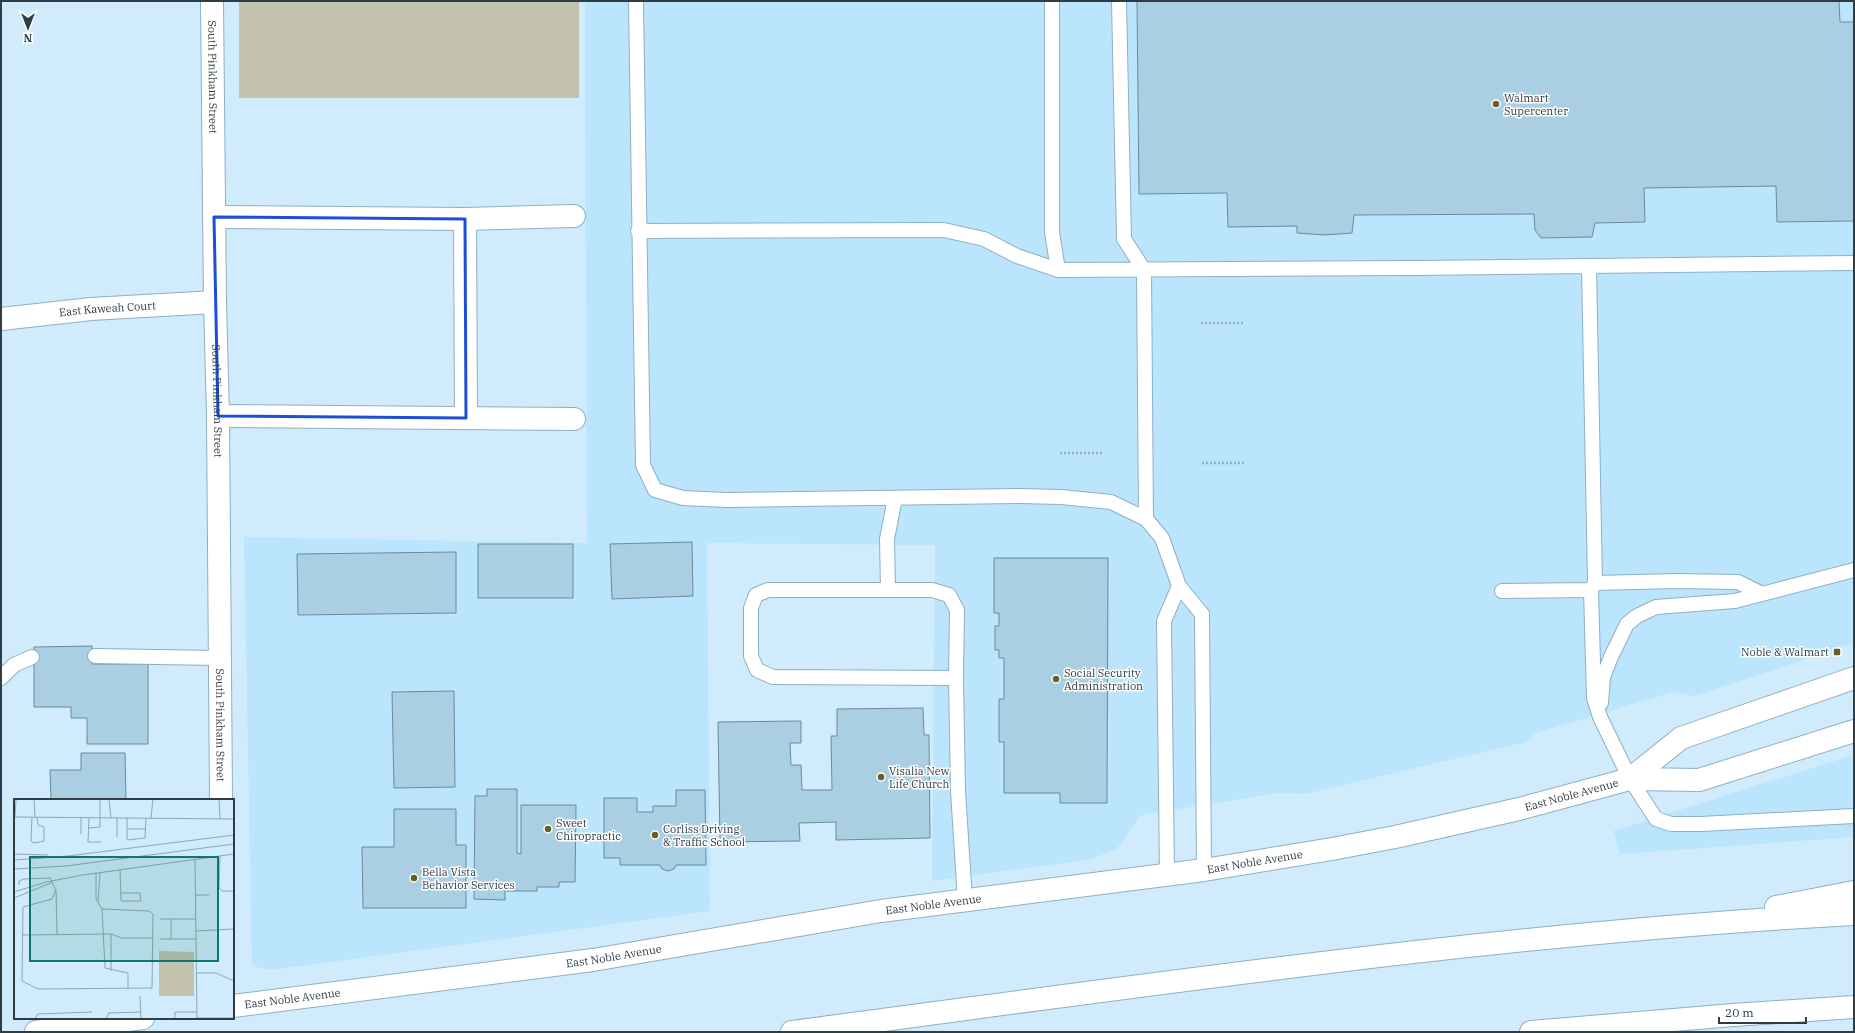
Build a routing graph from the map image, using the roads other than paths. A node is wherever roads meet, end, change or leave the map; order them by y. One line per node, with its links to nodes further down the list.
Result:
1 (212, 1): 6 (main road, South Pinkham Street)
2 (636, 1): 8 (lane)
3 (1052, 1): 11 (lane)
4 (1120, 1): 12 (lane)
5 (574, 216): 7 (main road)
6 (214, 217): 7 (main road); 13 (main road, South Pinkham Street)
7 (465, 219): 16 (main road)
8 (638, 231): 11 (lane); 18 (lane)
9 (1854, 263): 10 (lane)
10 (1589, 266): 12 (lane); 22 (lane)
11 (1058, 270): 12 (lane)
12 (1144, 270): 19 (lane)
13 (215, 302): 14 (main road, East Kaweah Court); 15 (main road, South Pinkham Street)
14 (1, 319)
15 (218, 416): 16 (main road); 28 (main road, South Pinkham Street)
16 (466, 418): 17 (main road)
17 (574, 419)
18 (895, 498): 19 (lane); 23 (lane)
19 (1146, 519): 21 (lane)
20 (1854, 570): 25 (lane)
21 (1179, 586): 37 (lane); 38 (lane)
22 (1593, 587): 24 (lane); 25 (lane); 32 (lane)
23 (888, 590): 30 (lane); 30 (lane)
24 (1502, 591)
25 (1760, 593): 32 (lane)
26 (95, 656): 28 (lane)
27 (32, 657): 29 (lane)
28 (218, 658): 35 (main road, South Pinkham Street)
29 (1, 678)
30 (956, 678): 40 (lane)
31 (1854, 678): 34 (main road, East Noble Avenue)
32 (1600, 717): 34 (lane)
33 (1854, 731): 34 (main road, East Noble Avenue)
34 (1630, 779): 36 (lane); 37 (main road, East Noble Avenue)
35 (221, 799)
36 (1854, 816)
37 (1204, 870): 38 (main road, East Noble Avenue)
38 (1167, 875): 40 (main road, East Noble Avenue)
39 (1854, 892): 42 (main road)
40 (965, 900): 43 (main road, East Noble Avenue)
41 (1854, 914): 42 (main road)
42 (1686, 925): 47 (main road)
43 (234, 1006)
44 (1854, 1008): 48 (main road)
45 (135, 1019): 46 (main road)
46 (36, 1032)
47 (792, 1032)
48 (1532, 1032)

